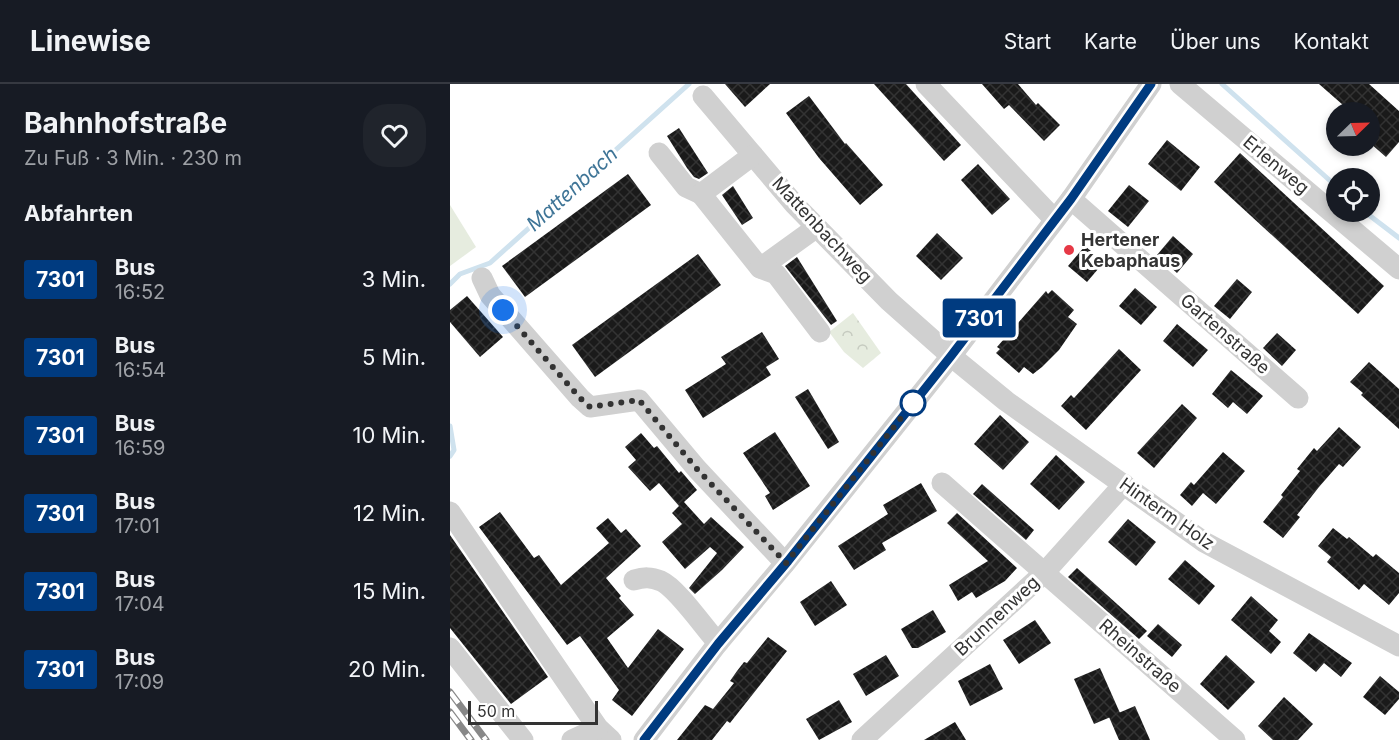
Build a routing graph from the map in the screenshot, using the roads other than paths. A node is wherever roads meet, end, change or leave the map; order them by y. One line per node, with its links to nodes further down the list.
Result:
1 (926, 84): 9 (street)
2 (1151, 84): 8 (street)
3 (1180, 84): 12 (street, Erlenweg)
4 (703, 96): 6 (street, Mattenbachweg)
5 (659, 153): 7 (street)
6 (753, 155): 7 (street); 10 (street, Mattenbachweg)
7 (701, 194): 11 (street)
8 (1071, 199): 9 (street); 16 (street, Gartenstraße)
9 (1054, 219): 15 (street)
10 (817, 227): 11 (street); 15 (street, Mattenbachweg)
11 (760, 268): 14 (street)
12 (1399, 269)
13 (482, 278): 20 (street)
14 (820, 332)
15 (951, 356): 18 (street, Hinterm Holz); 20 (street)
16 (1298, 398)
17 (942, 483): 21 (street, Rheinstraße)
18 (1124, 484): 21 (street, Brunnenweg); 24 (street, Hinterm Holz)
19 (450, 512): 26 (street)
20 (786, 563): 23 (street)
21 (1045, 572): 30 (street, Brunnenweg); 31 (street, Rheinstraße)
22 (634, 580): 23 (street)
23 (718, 644): 27 (street)
24 (1399, 646)
25 (450, 648): 28 (street)
26 (604, 734): 29 (street)
27 (646, 739)
28 (523, 740)
29 (572, 740)
30 (862, 740)
31 (1235, 740)

